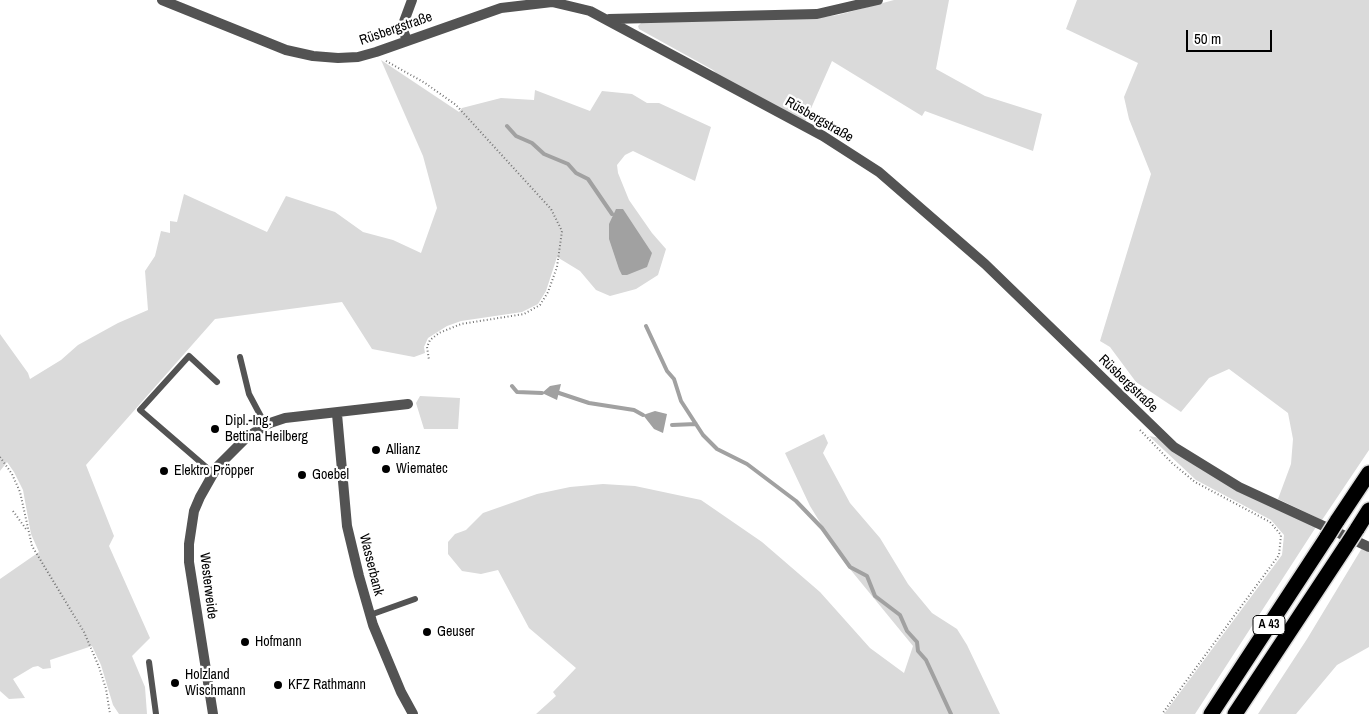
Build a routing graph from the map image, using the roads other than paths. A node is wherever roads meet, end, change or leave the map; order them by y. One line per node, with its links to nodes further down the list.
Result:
1 (162, 0): 6 (street, Rüsbergstraße)
2 (412, 0): 6 (street)
3 (878, 0): 5 (street)
4 (552, 1): 5 (street, Rüsbergstraße); 6 (street, Rüsbergstraße)
5 (608, 19): 15 (street, Rüsbergstraße)
6 (407, 41)
7 (240, 357): 11 (lane)
8 (217, 382): 12 (lane)
9 (408, 404): 10 (street, Westerweide)
10 (337, 414): 11 (street, Westerweide); 17 (street, Wasserbank)
11 (266, 426): 12 (street, Westerweide)
12 (213, 473): 20 (street, Westerweide)
13 (1369, 473): 22 (highway, A 43, bridge)
14 (1369, 510): 23 (highway, A 43, bridge)
15 (1369, 548)
16 (415, 599): 17 (lane)
17 (370, 615): 21 (street, Wasserbank)
18 (149, 662): 19 (lane)
19 (156, 714)
20 (213, 714)
21 (413, 714)
22 (1211, 714)
23 (1235, 714)

